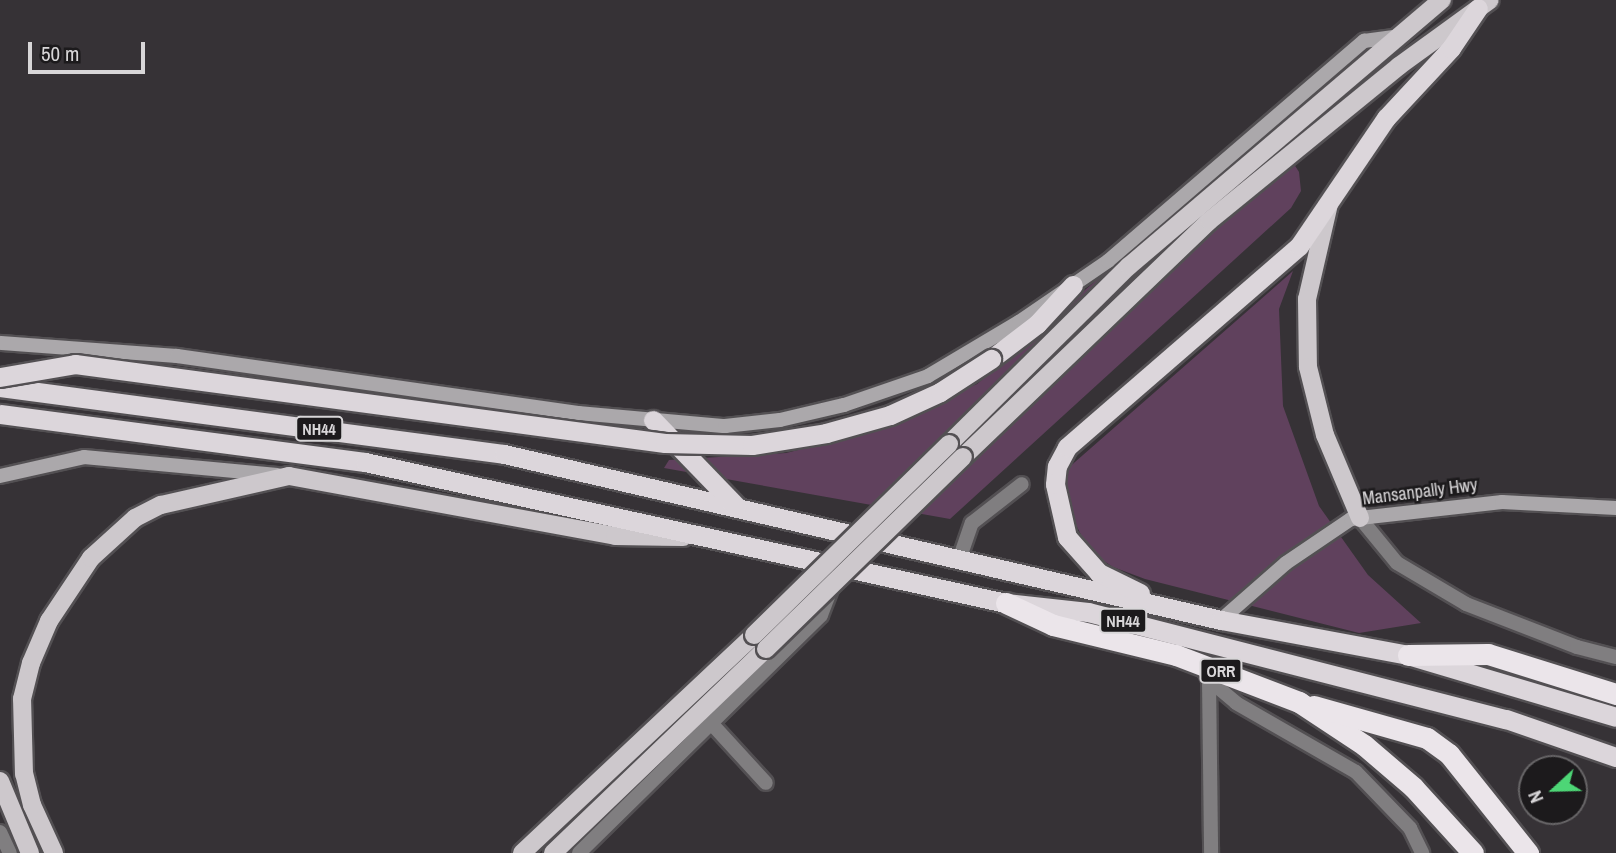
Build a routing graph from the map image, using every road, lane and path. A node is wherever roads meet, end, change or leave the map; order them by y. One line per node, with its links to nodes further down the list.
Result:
1 (1442, 0): 3 (main road)
2 (1484, 4): 4 (highway); 40 (main road, bridge)
3 (1394, 37): 5 (main road); 39 (main road, bridge)
4 (1329, 204): 16 (main road); 23 (highway)
5 (1073, 285): 7 (highway, bridge); 10 (main road)
6 (0, 343): 10 (main road)
7 (0, 377)
8 (0, 387): 14 (highway, NH44)
9 (0, 414): 17 (highway, NH44)
10 (653, 420): 14 (highway)
11 (0, 476): 12 (main road)
12 (289, 476): 17 (main road); 38 (main road)
13 (1022, 484): 19 (street)
14 (736, 506): 18 (highway, NH44)
15 (1616, 508): 16 (main road, Mansanpally Hwy)
16 (1360, 518): 24 (main road, Mansanpally Hwy); 26 (street)
17 (701, 537): 20 (highway, NH44)
18 (917, 550): 19 (highway, NH44); 21 (highway)
19 (959, 560): 23 (highway, NH44)
20 (838, 566): 21 (highway, NH44); 31 (street)
21 (911, 581): 22 (highway, NH44)
22 (1006, 603): 27 (highway, ORR); 32 (highway, NH44)
23 (1171, 608): 24 (highway, NH44)
24 (1221, 620): 25 (highway, NH44)
25 (1408, 655): 28 (highway); 30 (highway, NH44)
26 (1616, 657)
27 (1205, 672): 29 (highway, ORR); 42 (street); 43 (street)
28 (1616, 694)
29 (1299, 702): 44 (highway, ORR); 45 (highway, ORR)
30 (1616, 717)
31 (711, 723): 34 (street); 41 (street)
32 (1616, 757)
33 (0, 781): 37 (main road)
34 (766, 783)
35 (0, 832): 36 (street)
36 (10, 853)
37 (30, 853)
38 (54, 853)
39 (522, 853)
40 (553, 853)
41 (579, 853)
42 (1211, 853)
43 (1422, 853)
44 (1473, 853)
45 (1528, 853)

